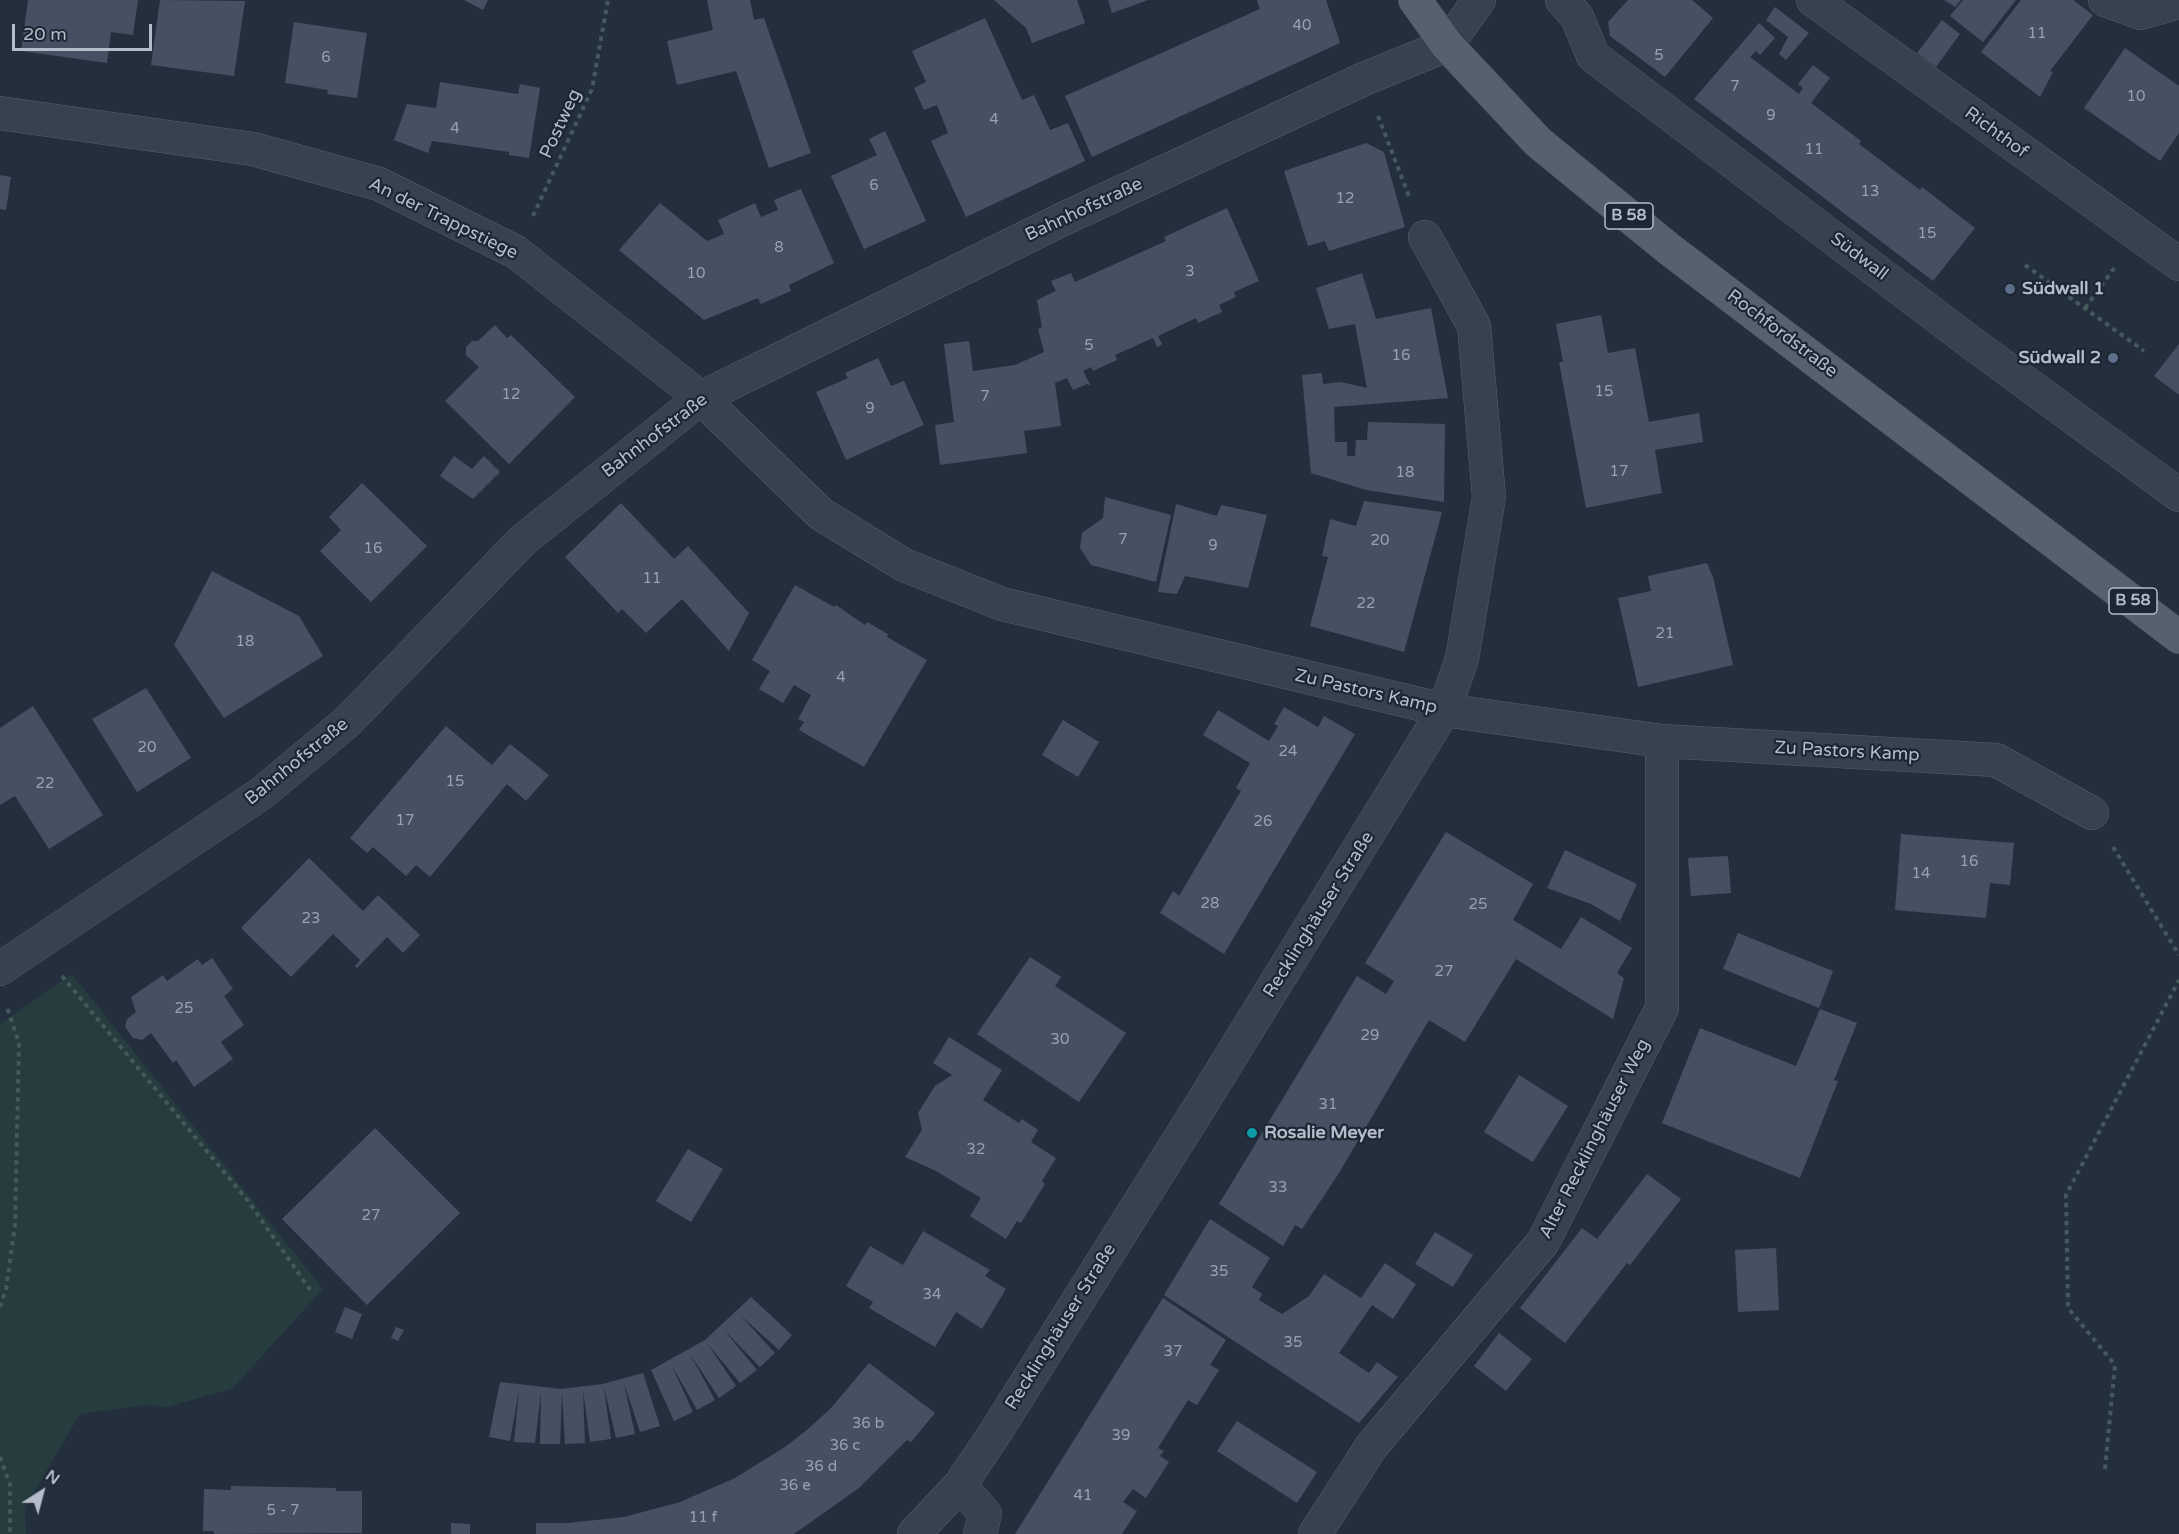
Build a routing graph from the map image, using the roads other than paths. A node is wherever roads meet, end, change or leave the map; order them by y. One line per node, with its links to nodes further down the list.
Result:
1 (1415, 0): 7 (main road, Rochfordstraße / B 58)
2 (1479, 0): 7 (street)
3 (1562, 0): 12 (street, Südwall)
4 (1813, 0): 10 (street, Richthof)
5 (2105, 0): 6 (street)
6 (2179, 2)
7 (1447, 45): 11 (street, Bahnhofstraße); 13 (main road, Rochfordstraße / B 58)
8 (0, 113): 11 (street, An der Trappstiege)
9 (1425, 237): 14 (street, Recklinghäuser Straße)
10 (2179, 264)
11 (701, 398): 14 (street, Zu Pastors Kamp); 17 (street, Bahnhofstraße)
12 (2179, 495)
13 (2179, 637)
14 (1444, 710): 15 (street, Zu Pastors Kamp); 18 (street, Recklinghäuser Straße)
15 (1662, 741): 16 (street, Zu Pastors Kamp); 21 (street, Alter Recklinghäuser Weg)
16 (2092, 813)
17 (2, 984)
18 (960, 1485): 19 (street, Recklinghäuser Straße); 20 (street)
19 (914, 1534)
20 (980, 1534)
21 (1315, 1534)

